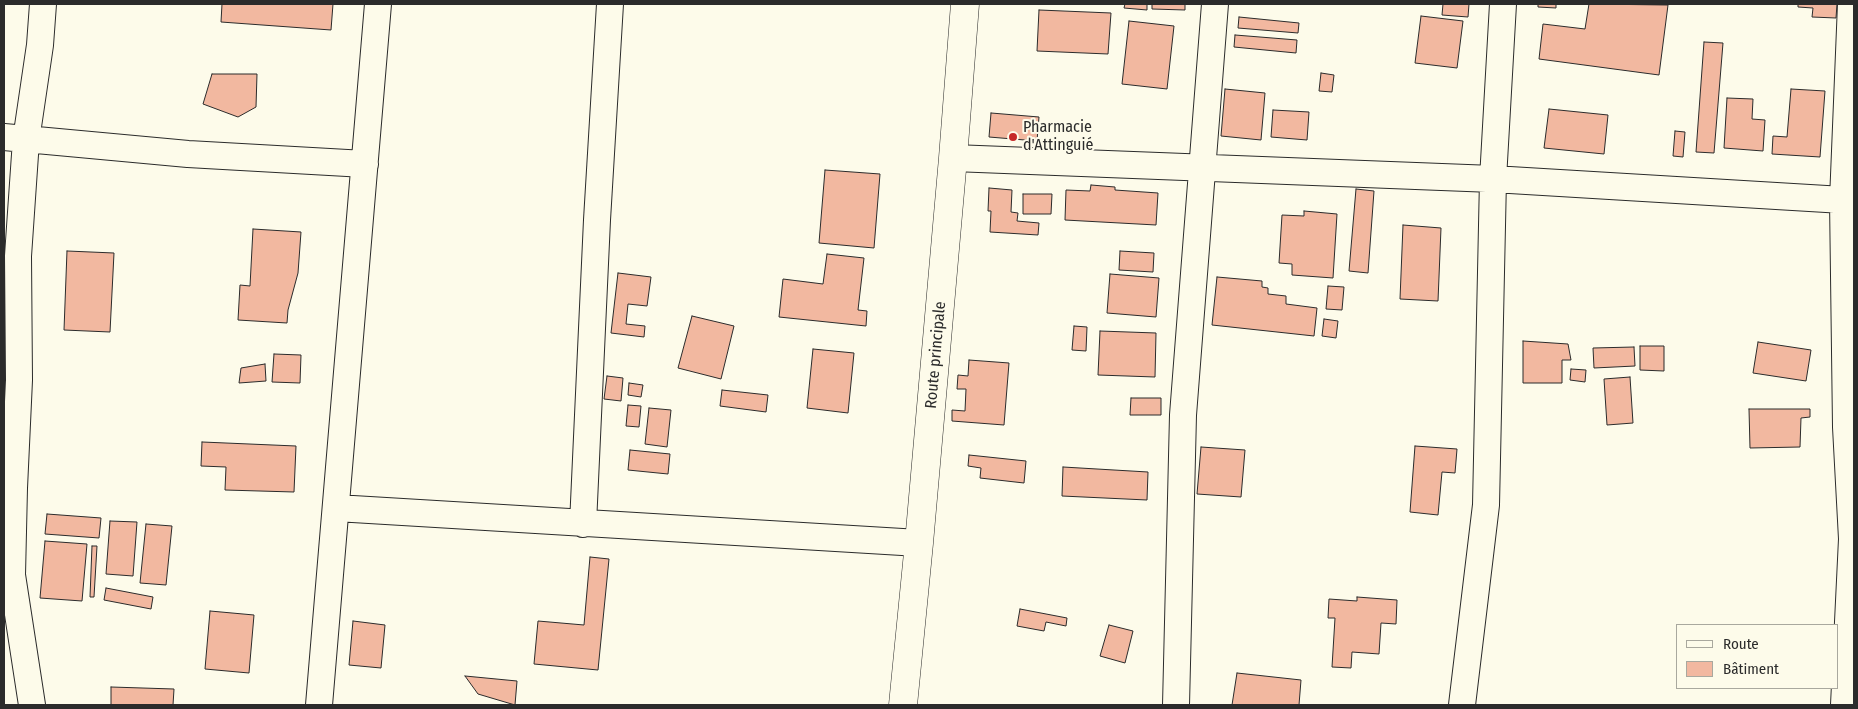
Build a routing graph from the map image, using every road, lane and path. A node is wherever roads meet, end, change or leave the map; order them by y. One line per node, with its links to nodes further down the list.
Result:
1 (43, 4): 8 (street)
2 (378, 4): 10 (street)
3 (610, 4): 15 (street)
4 (965, 4): 9 (street, Route principale)
5 (1215, 4): 11 (street)
6 (1503, 4): 12 (street)
7 (1851, 4): 13 (street)
8 (15, 138): 10 (street); 18 (street)
9 (953, 158): 11 (street); 17 (street, Route principale)
10 (365, 164): 14 (street)
11 (1202, 167): 12 (street); 22 (street)
12 (1493, 179): 13 (street); 23 (street)
13 (1844, 200): 16 (street)
14 (336, 508): 15 (street); 20 (street)
15 (583, 524): 17 (street)
16 (1853, 539): 24 (street)
17 (919, 544): 21 (street, Route principale)
18 (8, 575): 19 (street)
19 (32, 705)
20 (319, 705)
21 (903, 705)
22 (1176, 705)
23 (1462, 705)
24 (1844, 705)

